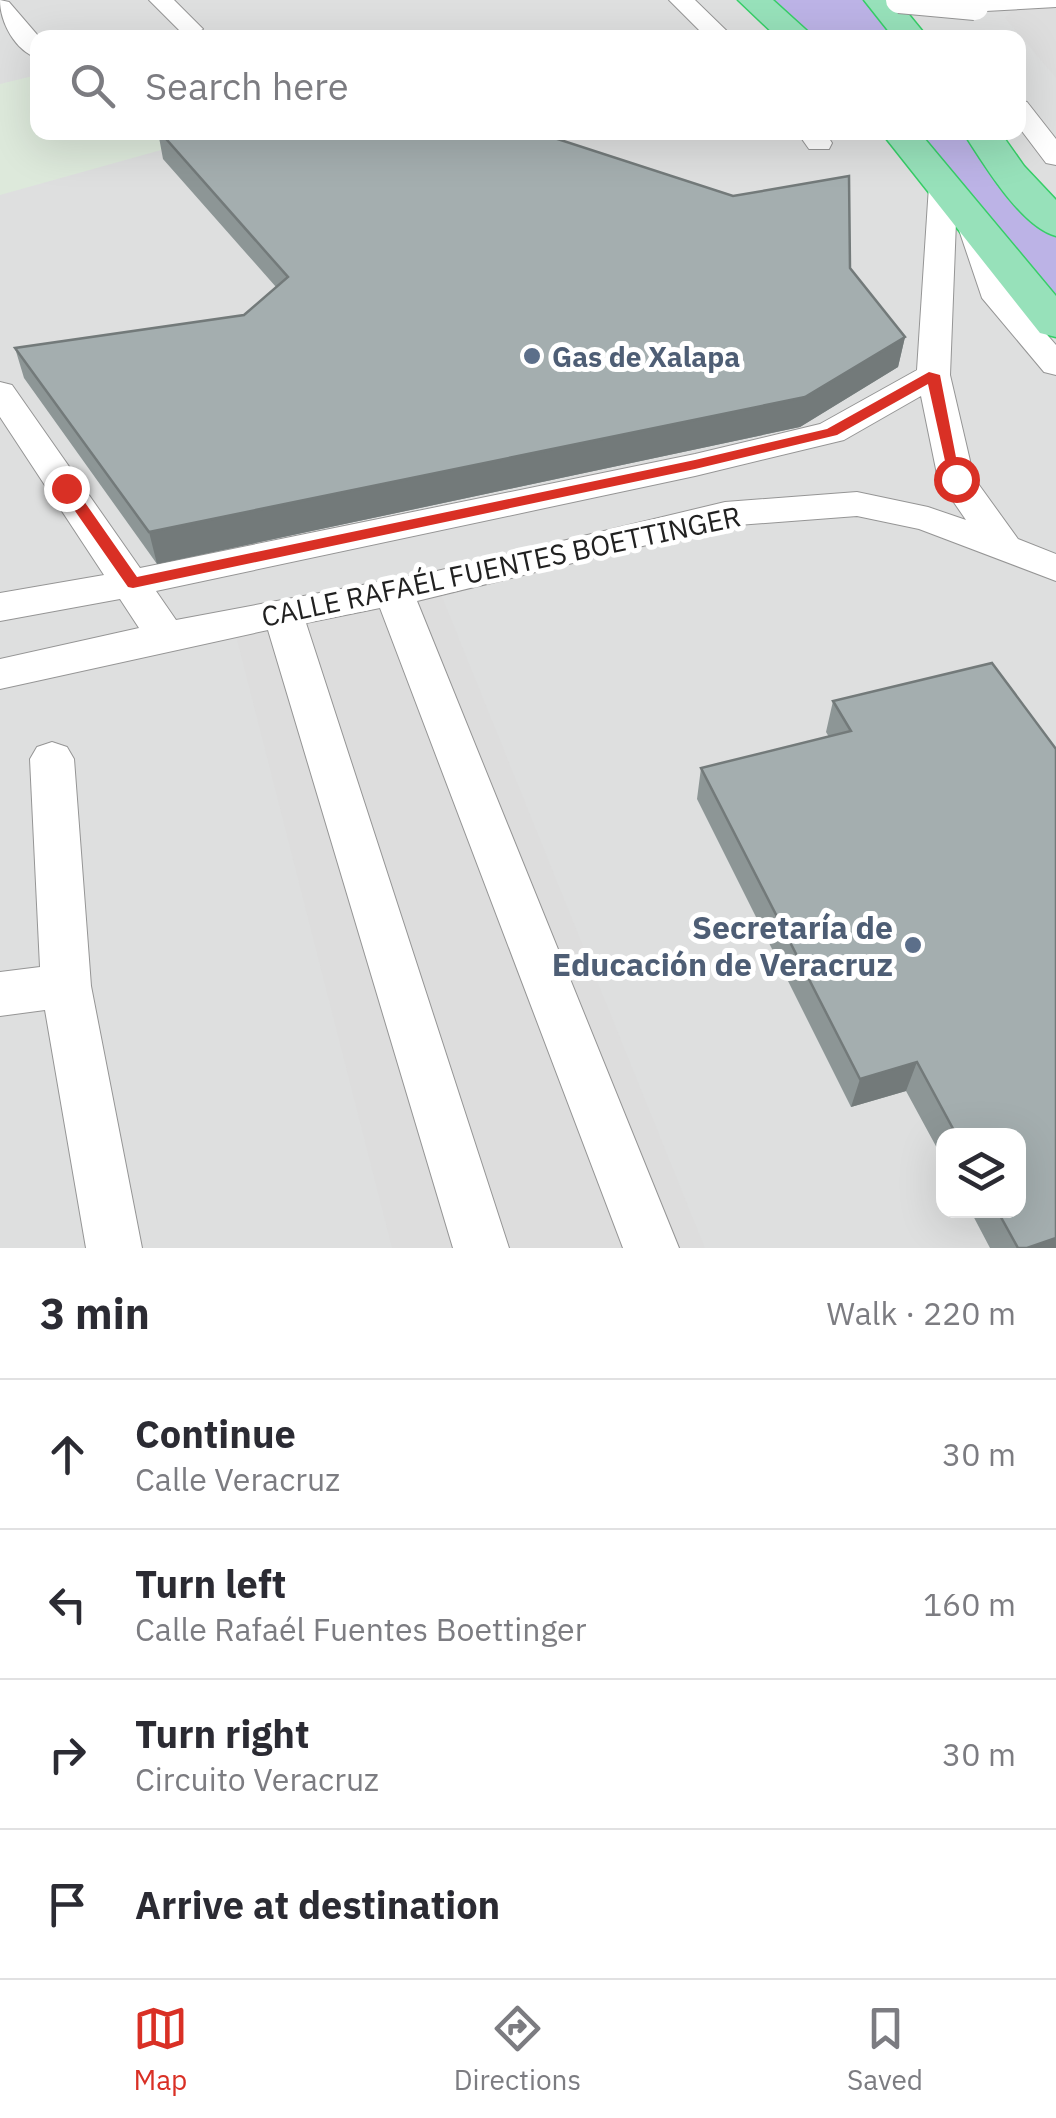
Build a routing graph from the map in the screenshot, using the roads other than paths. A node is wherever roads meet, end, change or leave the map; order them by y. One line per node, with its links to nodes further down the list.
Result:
1 (30, 0): 9 (street)
2 (161, 0): 11 (street)
3 (681, 0): 12 (street)
4 (754, 0): 13 (highway)
5 (880, 0): 14 (highway)
6 (899, 0): 10 (street, bridge)
7 (941, 0): 10 (street)
8 (1056, 0): 10 (street)
9 (1, 7): 15 (street)
10 (967, 16)
11 (192, 28)
12 (713, 30)
13 (790, 30)
14 (905, 30)
15 (30, 41)
16 (1026, 118): 19 (street)
17 (906, 140): 21 (highway)
18 (987, 140): 20 (highway)
19 (1056, 156)
20 (1010, 174): 22 (highway); 23 (highway)
21 (956, 202): 24 (highway); 25 (street); 26 (street)
22 (1056, 202)
23 (1056, 224)
24 (1056, 324)
25 (1056, 365)
26 (934, 375): 28 (street); 30 (street)
27 (0, 392): 32 (street)
28 (695, 465): 29 (street); 32 (street)
29 (725, 514): 30 (street, CALLE RAFAÉL FUENTES BOETTINGER); 33 (street, CALLE RAFAÉL FUENTES BOETTINGER)
30 (1002, 544): 31 (street, CALLE RAFAÉL FUENTES BOETTINGER)
31 (1056, 568)
32 (133, 583): 34 (street); 36 (street)
33 (394, 593): 35 (street, CALLE RAFAÉL FUENTES BOETTINGER); 43 (street)
34 (0, 607)
35 (284, 616): 36 (street, CALLE RAFAÉL FUENTES BOETTINGER); 42 (street)
36 (166, 636): 37 (street, CALLE RAFAÉL FUENTES BOETTINGER)
37 (0, 674)
38 (52, 758): 39 (street)
39 (66, 986): 40 (street); 41 (street)
40 (0, 994)
41 (114, 1248)
42 (480, 1248)
43 (651, 1248)

